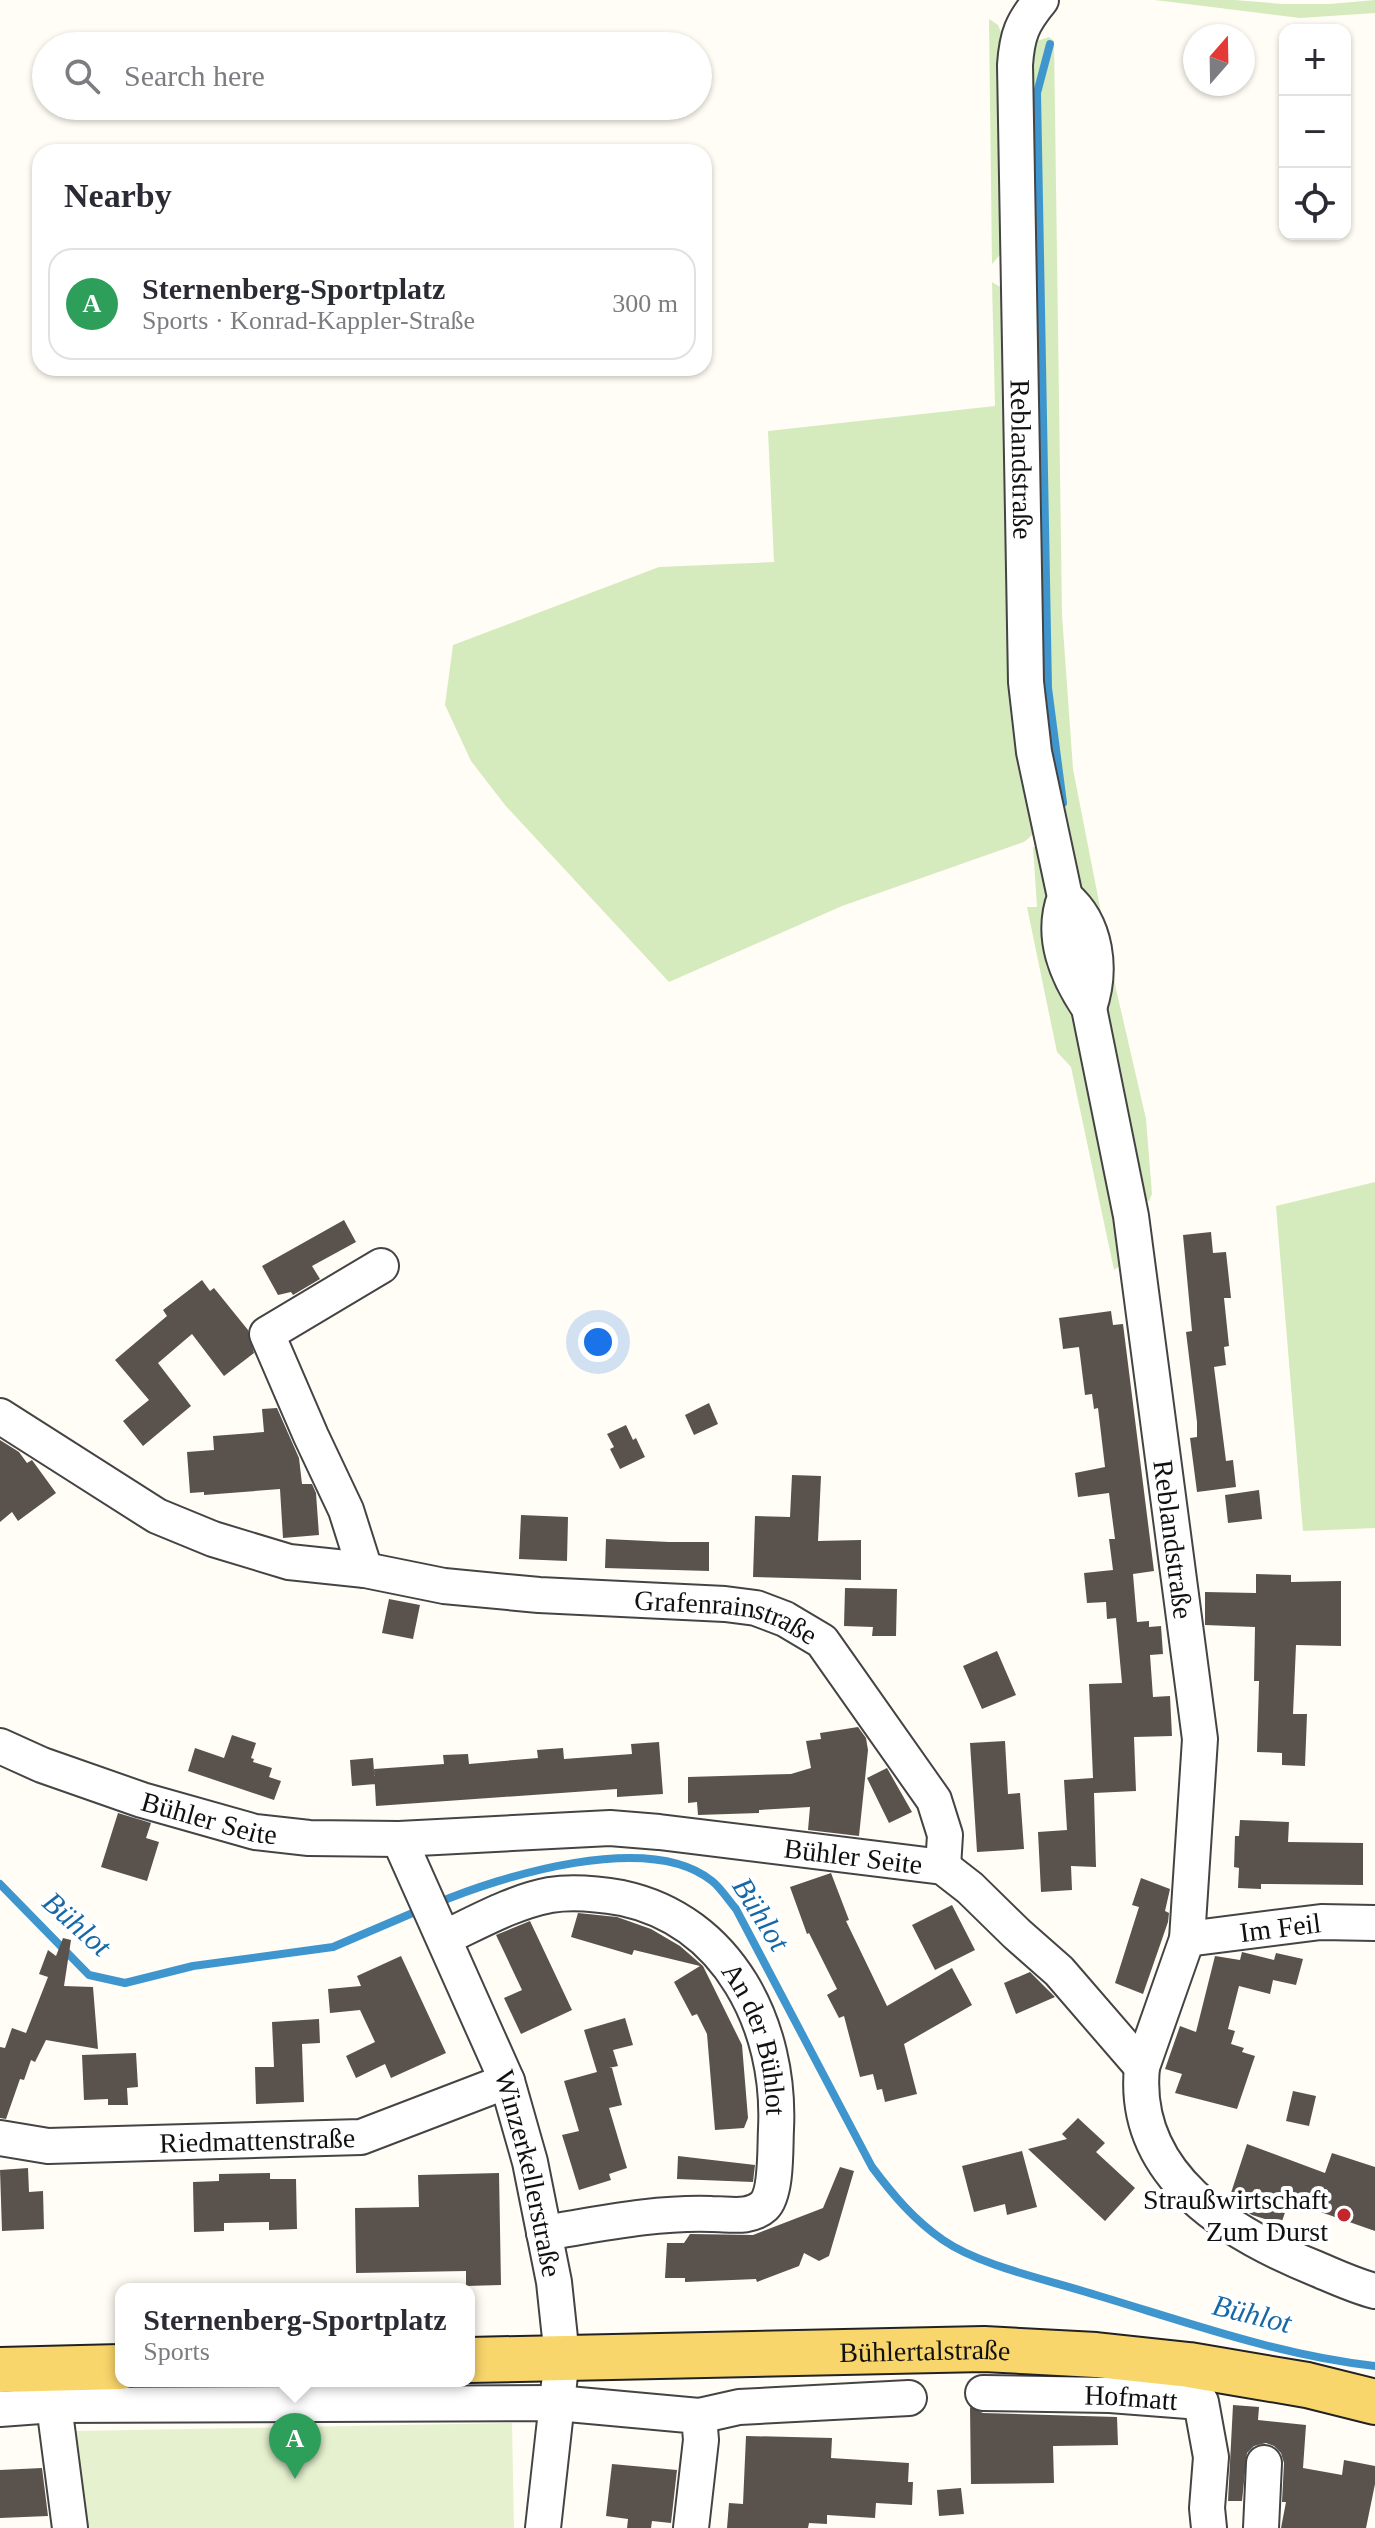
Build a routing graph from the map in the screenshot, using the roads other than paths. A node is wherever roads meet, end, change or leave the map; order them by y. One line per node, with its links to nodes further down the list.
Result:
1 (1033, 10): 10 (street, Reblandstraße)
2 (381, 1266): 4 (street)
3 (0, 1416): 4 (street, Grafenrainstraße)
4 (365, 1570): 7 (street, Grafenrainstraße)
5 (0, 1746): 6 (street, Bühler Seite)
6 (399, 1839): 7 (street, Bühler Seite); 9 (street, Winzerkellerstraße)
7 (943, 1867): 11 (street, Bühler Seite)
8 (1375, 1923): 10 (street, Im Feil)
9 (440, 1930): 12 (street, Winzerkellerstraße); 14 (street, An der Bühlot)
10 (1187, 1939): 11 (street, Reblandstraße)
11 (1142, 2067): 15 (street)
12 (507, 2081): 13 (street, Riedmattenstraße); 14 (street, Winzerkellerstraße)
13 (0, 2138)
14 (544, 2233): 16 (street, Winzerkellerstraße)
15 (1375, 2291)
16 (562, 2357): 17 (main road, Bühlertalstraße); 22 (main road, Bühlertalstraße); 23 (street, Winzerkellerstraße)
17 (475, 2360)
18 (115, 2367): 19 (main road)
19 (0, 2370)
20 (983, 2393): 31 (street, Hofmatt)
21 (909, 2398): 26 (street)
22 (1375, 2402)
23 (557, 2403): 24 (street); 26 (street); 29 (street, Winzerkellerstraße)
24 (54, 2405): 25 (street); 28 (street)
25 (0, 2409)
26 (699, 2416): 30 (street)
27 (1264, 2463): 32 (street)
28 (70, 2528)
29 (543, 2528)
30 (691, 2528)
31 (1209, 2528)
32 (1261, 2528)

